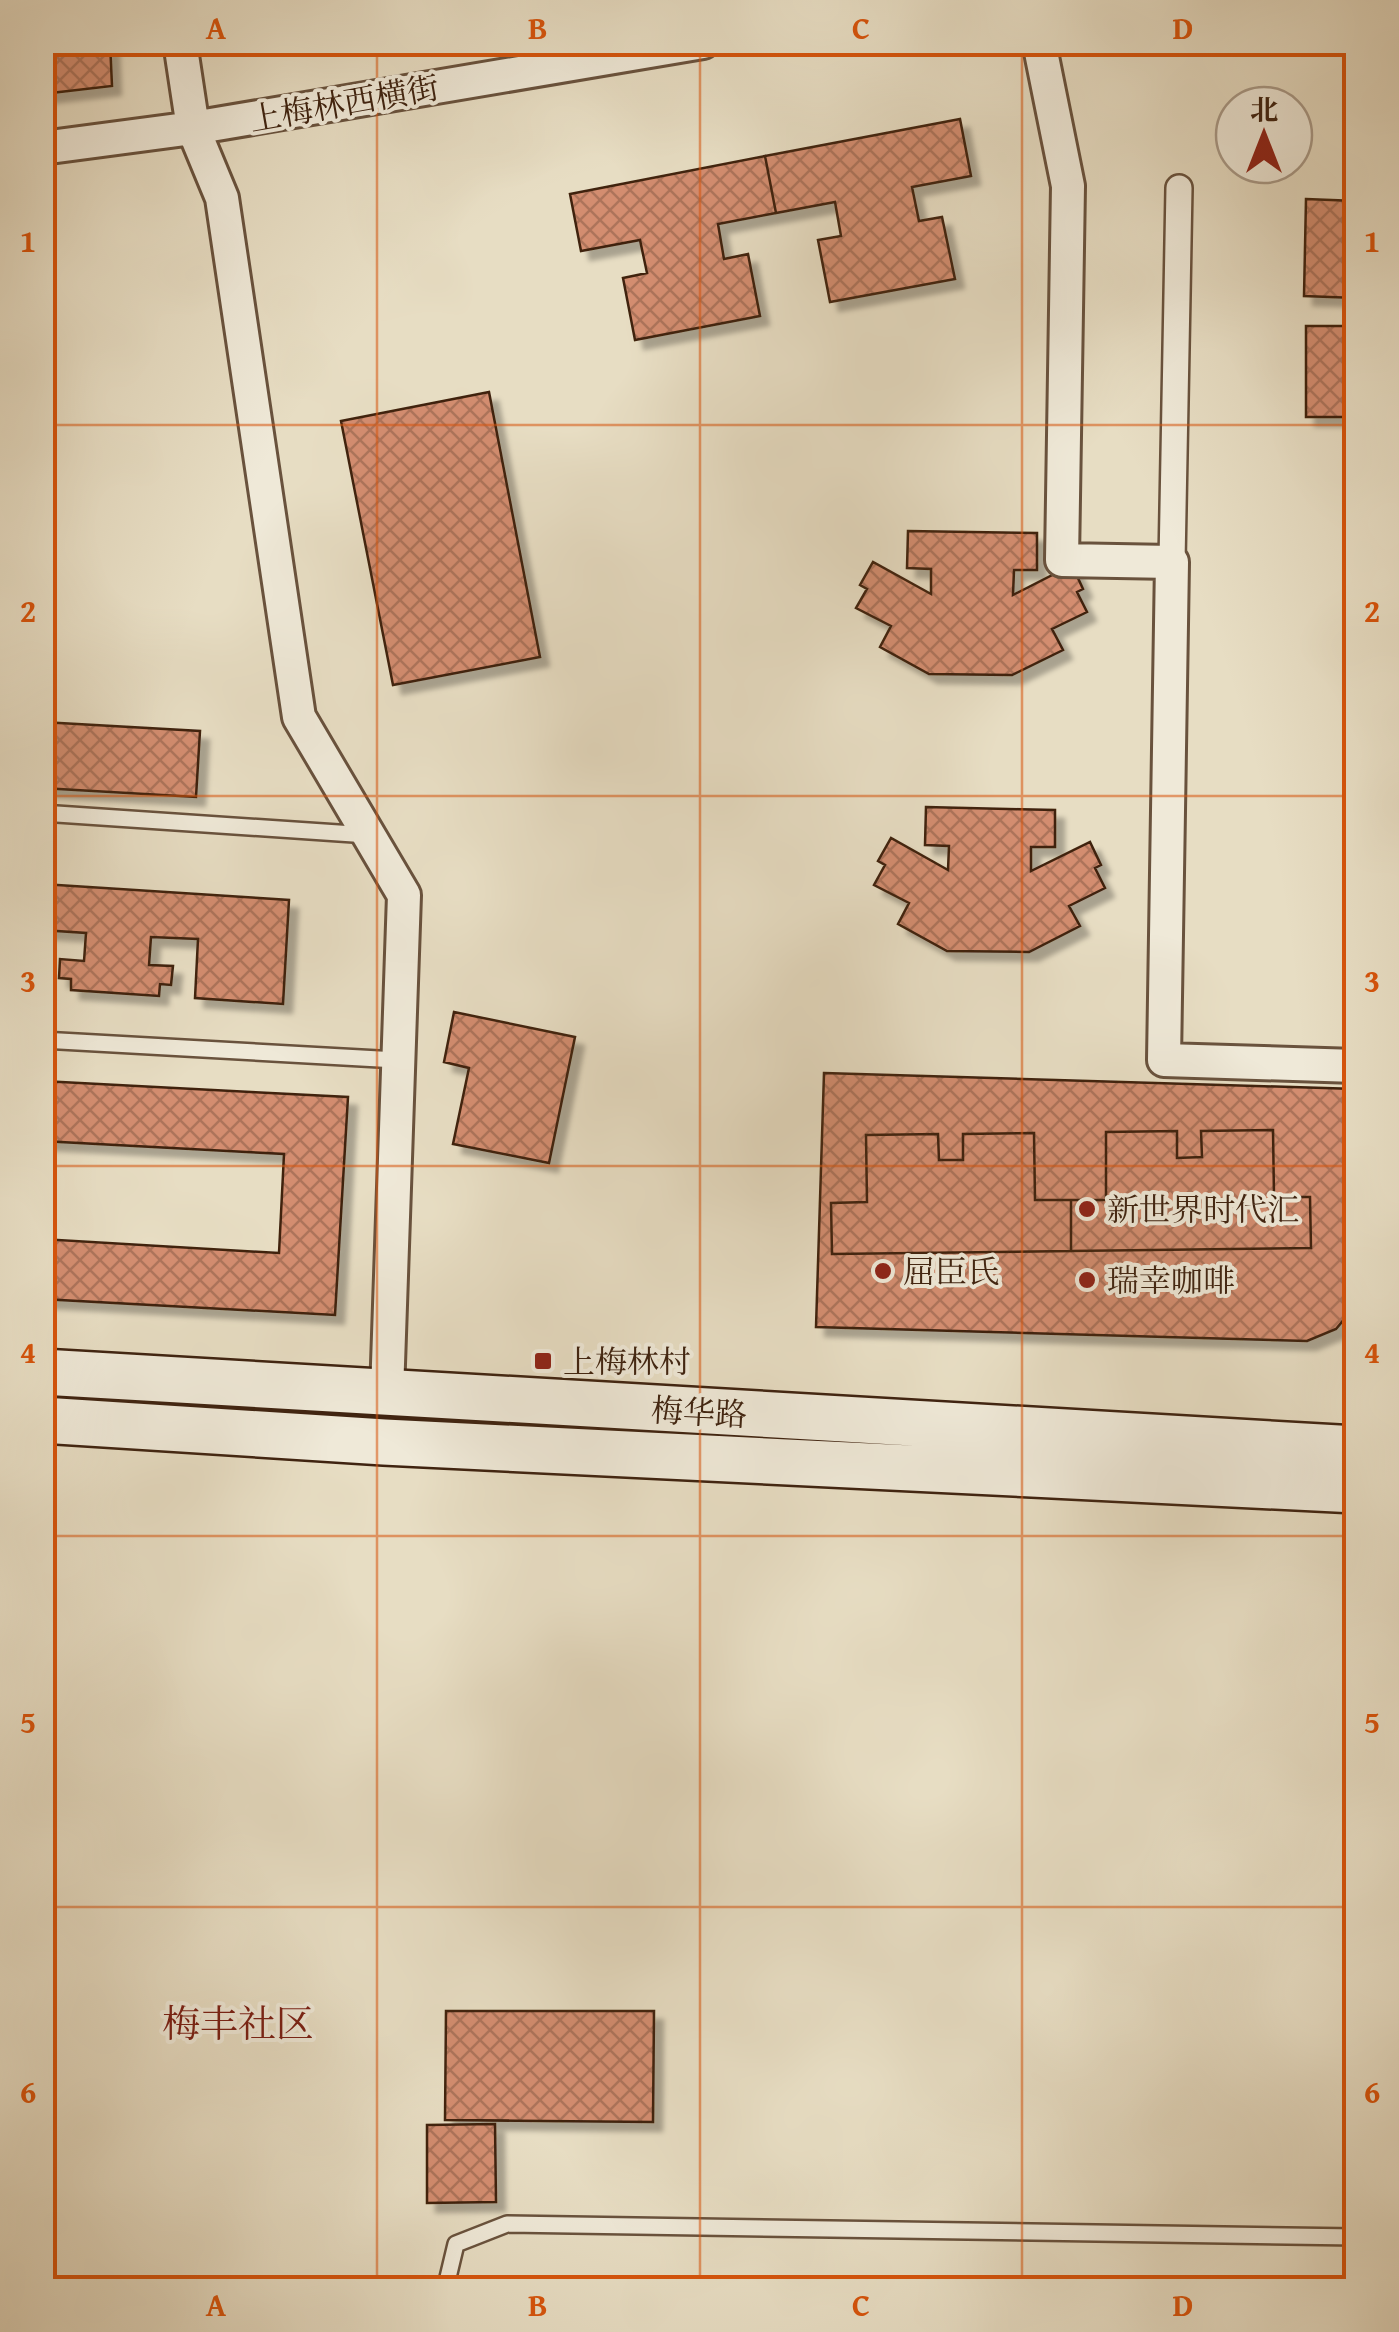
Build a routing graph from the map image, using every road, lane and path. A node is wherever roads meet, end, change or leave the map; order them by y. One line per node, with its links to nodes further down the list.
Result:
1 (180, 42): 4 (street)
2 (704, 42): 4 (street, 上梅林西横街)
3 (1039, 42): 7 (street)
4 (193, 128): 5 (street, 上梅林西横街); 9 (street)
5 (42, 148)
6 (1178, 188): 7 (street)
7 (1172, 562): 12 (street)
8 (42, 813): 9 (lane)
9 (368, 835): 11 (street)
10 (42, 1040): 11 (lane)
11 (397, 1060): 14 (street)
12 (1356, 1066)
13 (42, 1372): 14 (main road, 梅华路)
14 (387, 1393): 16 (main road, 梅华路)
15 (42, 1420): 17 (main road, 梅华路)
16 (1356, 1449)
17 (1356, 1490)
18 (1356, 2238): 19 (lane)
19 (444, 2290)

